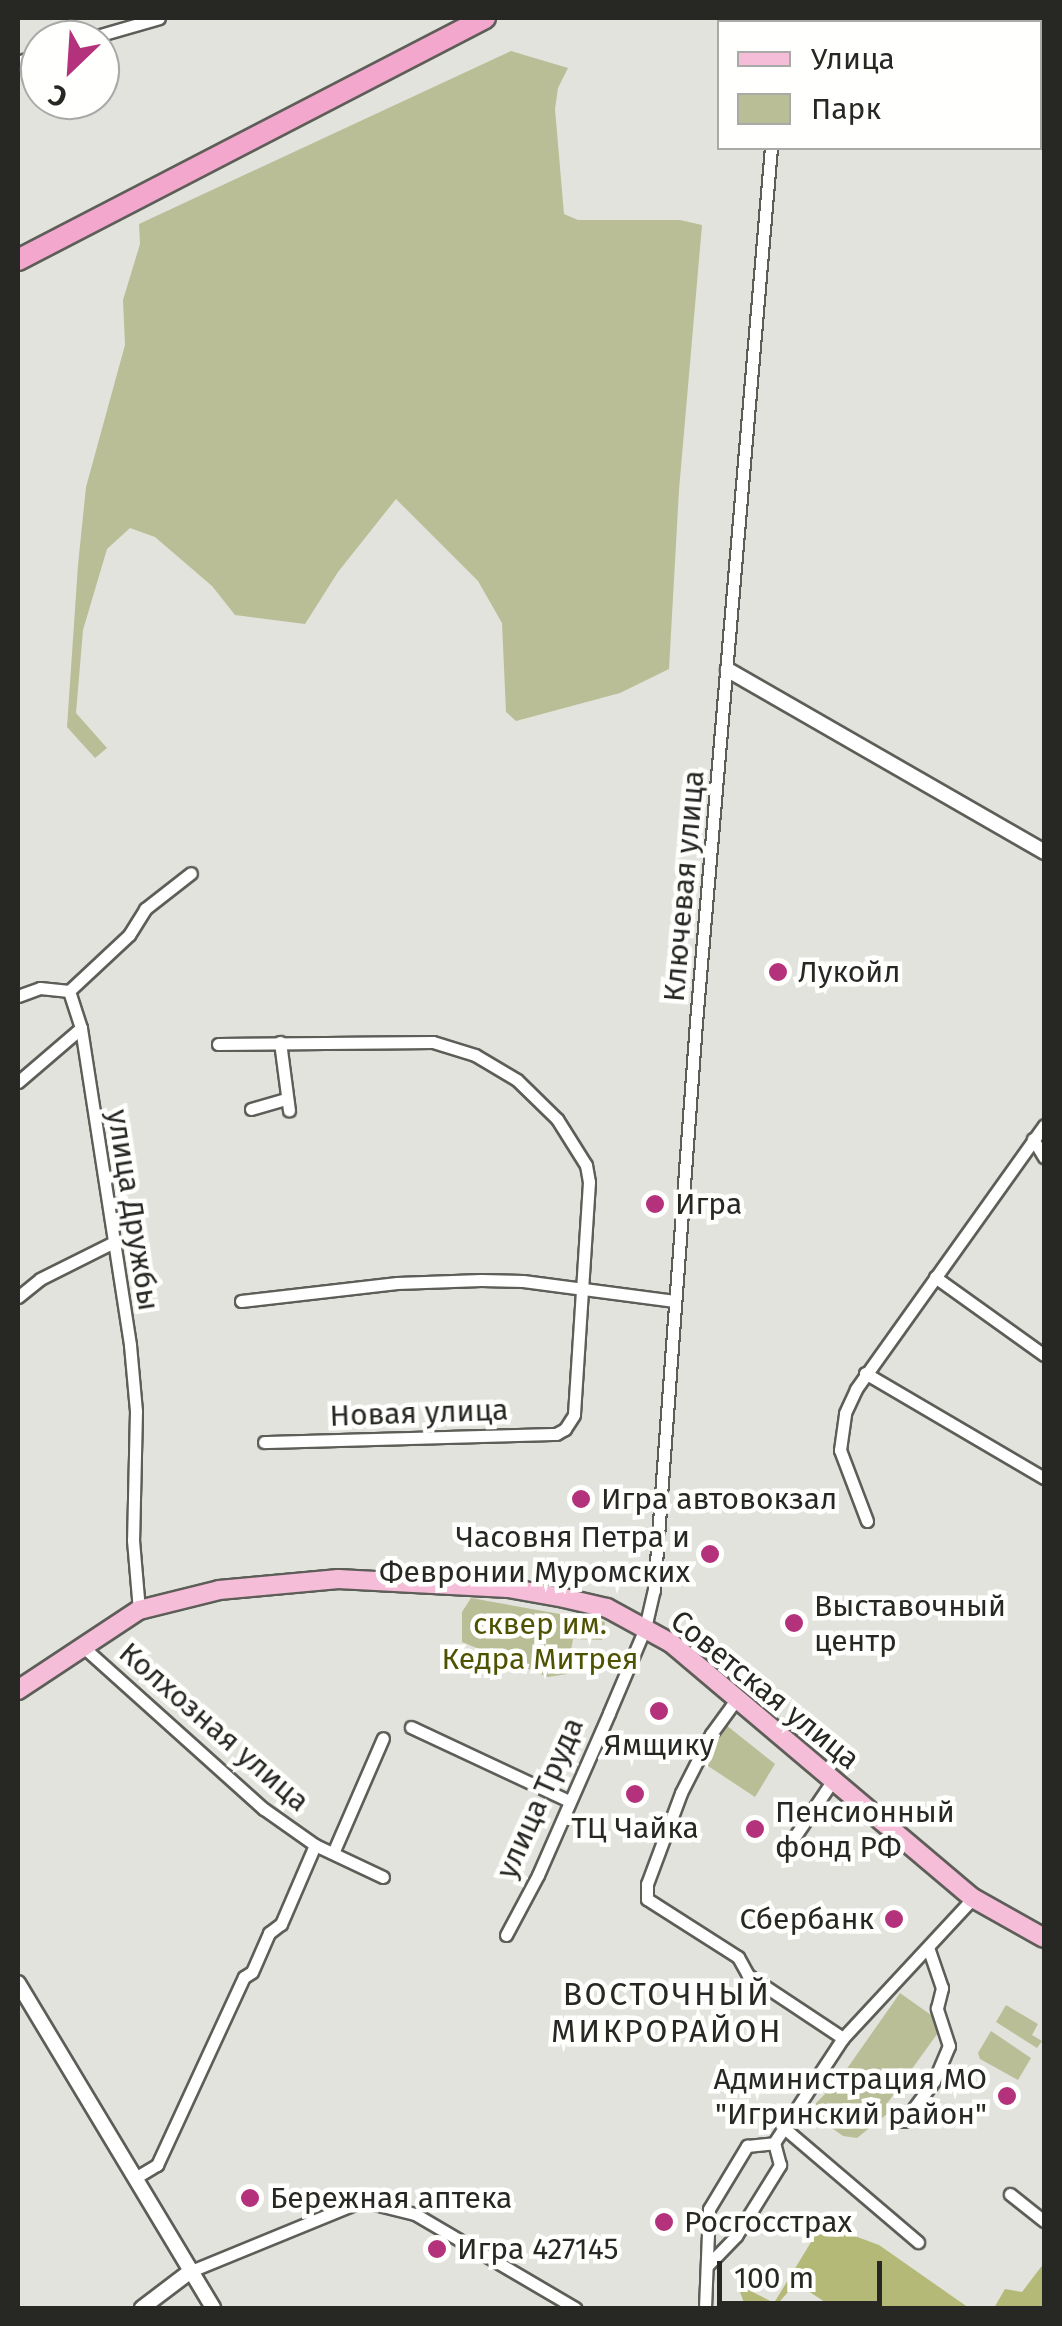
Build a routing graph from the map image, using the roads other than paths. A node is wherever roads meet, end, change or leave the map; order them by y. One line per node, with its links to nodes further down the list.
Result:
1 (159, 18): 3 (street)
2 (486, 18): 5 (highway)
3 (120, 29)
4 (772, 150): 6 (street, Ключевая улица)
5 (18, 260)
6 (728, 670): 7 (street); 23 (street, Ключевая улица)
7 (1044, 852)
8 (191, 873): 9 (street)
9 (69, 991): 10 (street); 11 (street, улица Дружбы)
10 (18, 996)
11 (80, 1028): 14 (street); 19 (street, улица Дружбы)
12 (280, 1042): 13 (street); 15 (street); 21 (street)
13 (218, 1044)
14 (18, 1082)
15 (251, 1110)
16 (1044, 1126): 17 (street)
17 (1034, 1139): 18 (street); 20 (street)
18 (1044, 1157)
19 (110, 1244): 22 (street); 30 (street, улица Дружбы)
20 (935, 1276): 25 (street); 26 (street)
21 (579, 1289): 23 (street); 24 (street); 27 (street, Новая улица)
22 (18, 1297)
23 (675, 1301): 31 (street, Ключевая улица)
24 (241, 1302)
25 (1044, 1355)
26 (865, 1374): 28 (street); 29 (street)
27 (264, 1442)
28 (1044, 1478)
29 (867, 1521)
30 (139, 1610): 31 (main road, Советская улица); 32 (main road, Советская улица)
31 (645, 1628): 34 (main road, Советская улица); 38 (street, улица Труда)
32 (81, 1645): 33 (main road, Советская улица); 40 (street, Колхозная улица)
33 (18, 1690)
34 (738, 1697): 37 (main road, Советская улица); 48 (street)
35 (411, 1727): 38 (street)
36 (382, 1738): 41 (street, Колхозная улица)
37 (833, 1780): 39 (street); 43 (main road, Советская улица)
38 (568, 1801): 44 (street, улица Труда)
39 (791, 1842)
40 (315, 1845): 41 (street, Колхозная улица); 52 (street, Колхозная улица)
41 (333, 1853): 42 (street, Колхозная улица)
42 (383, 1877)
43 (973, 1898): 45 (main road, Советская улица); 46 (street)
44 (506, 1935)
45 (1044, 1938)
46 (929, 1950): 48 (street); 49 (street)
47 (18, 1983): 52 (street)
48 (843, 2038): 50 (street)
49 (904, 2121)
50 (784, 2128): 51 (street); 55 (street)
51 (774, 2143): 56 (street); 56 (street)
52 (135, 2178): 57 (street)
53 (1010, 2194): 54 (street)
54 (1044, 2221)
55 (918, 2242)
56 (708, 2265): 61 (street)
57 (191, 2271): 58 (street); 59 (street); 60 (street)
58 (142, 2308)
59 (213, 2308)
60 (575, 2308)
61 (705, 2308)

